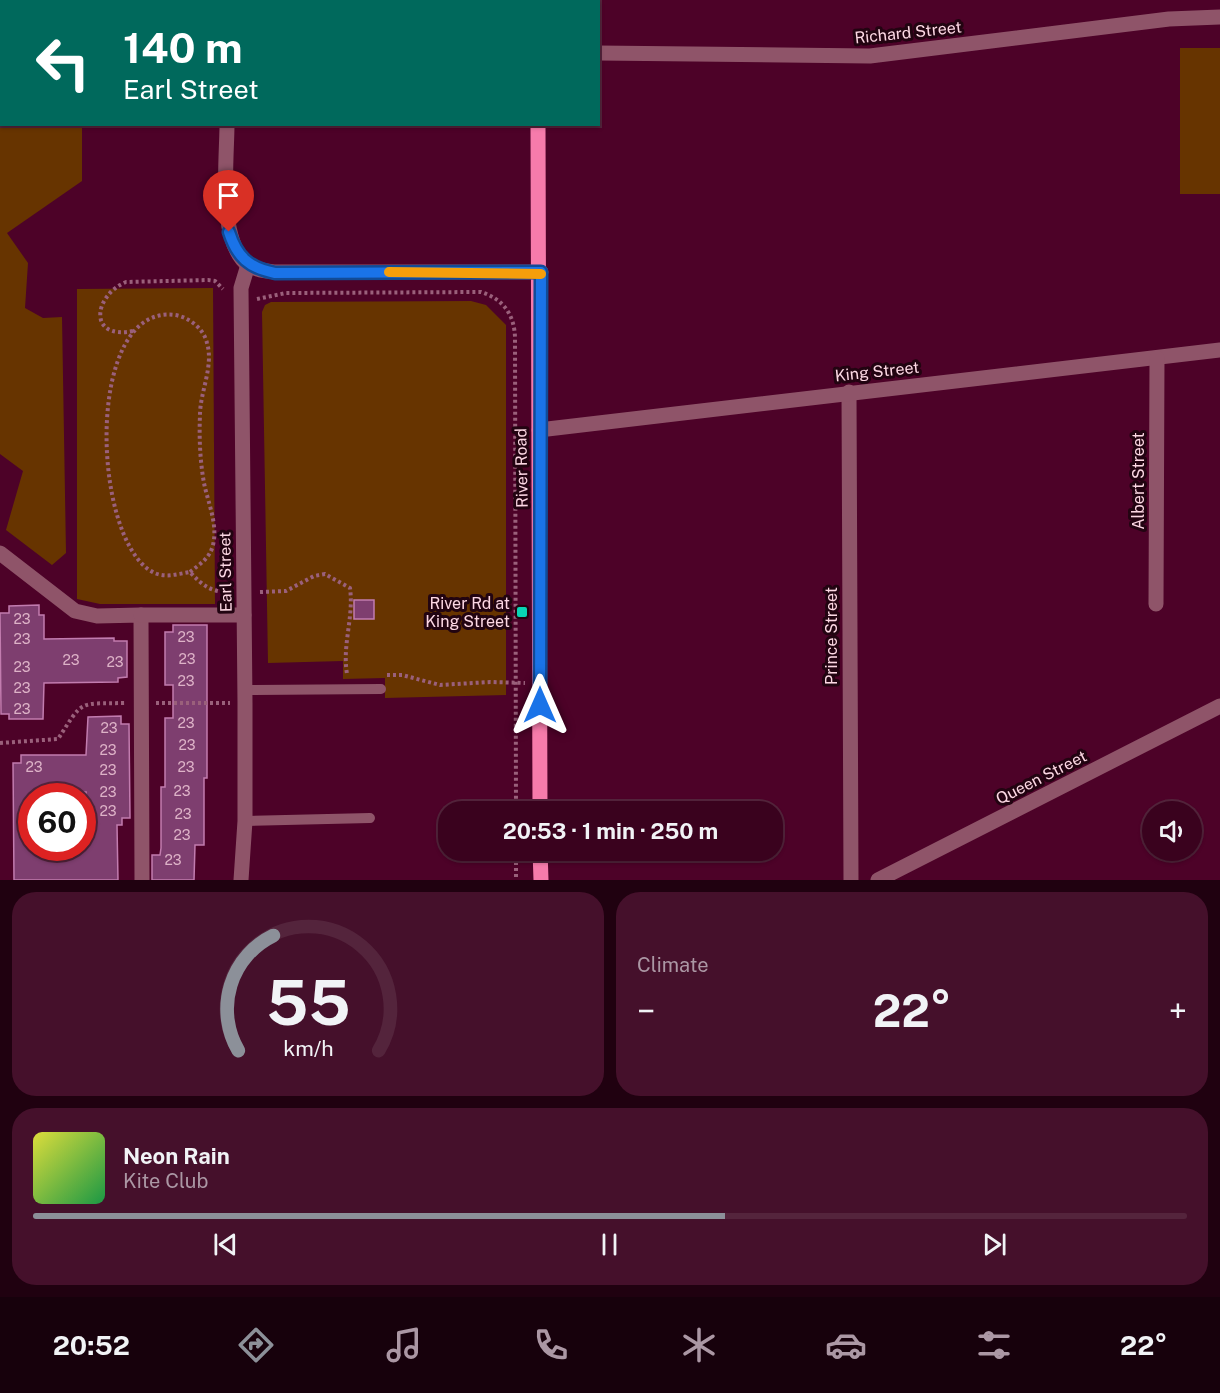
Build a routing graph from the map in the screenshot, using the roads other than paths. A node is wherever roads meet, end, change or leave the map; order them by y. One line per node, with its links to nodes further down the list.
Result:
1 (1220, 17): 2 (street, Richard Street)
2 (600, 53)
3 (227, 126): 5 (street)
4 (538, 126): 6 (main road, River Road)
5 (248, 265): 6 (street); 14 (street, Earl Street)
6 (541, 272): 10 (main road, River Road)
7 (1220, 350): 8 (street, King Street)
8 (1157, 358): 9 (street, King Street); 12 (street, Albert Street)
9 (849, 392): 10 (street, King Street); 25 (street, Prince Street)
10 (539, 430): 18 (main road, River Road)
11 (0, 553): 13 (street)
12 (1156, 604)
13 (141, 615): 14 (street); 22 (street)
14 (244, 615): 16 (street, Earl Street)
15 (381, 688): 16 (lane)
16 (245, 696): 20 (street, Earl Street)
17 (1220, 706): 26 (street, Queen Street)
18 (540, 801)
19 (370, 818): 20 (lane)
20 (245, 821): 23 (street, Earl Street)
21 (540, 861): 24 (main road)
22 (142, 880)
23 (241, 880)
24 (540, 880)
25 (851, 880)
26 (878, 880)

